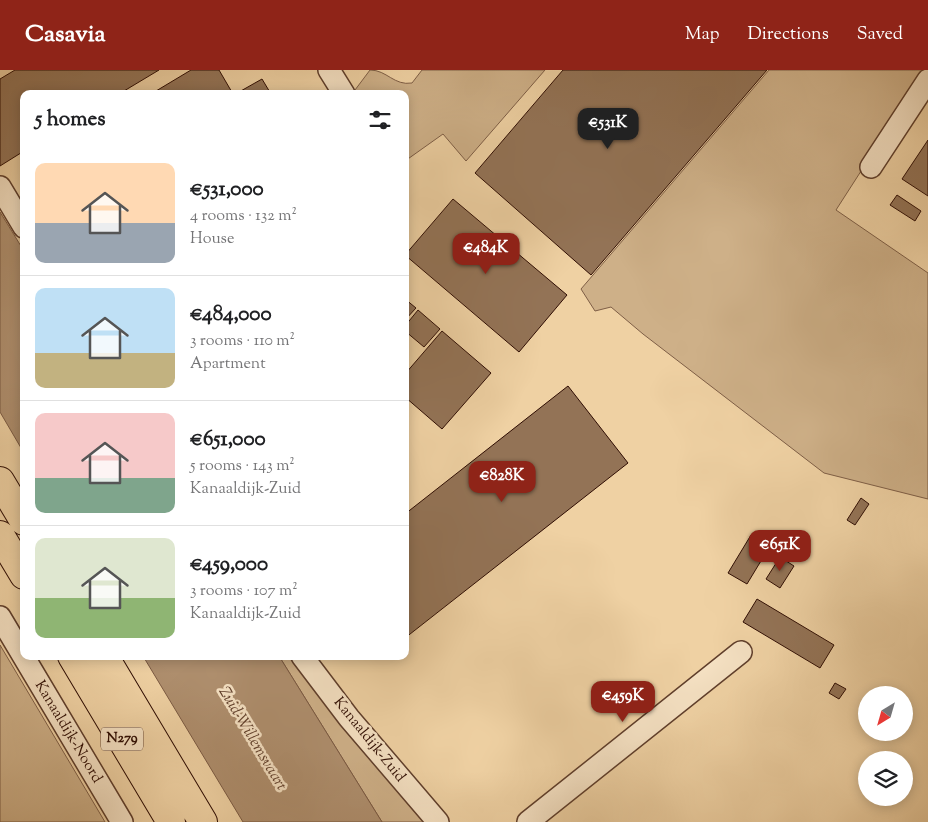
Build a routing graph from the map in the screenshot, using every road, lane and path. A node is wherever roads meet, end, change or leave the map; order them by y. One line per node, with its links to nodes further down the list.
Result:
1 (329, 70): 3 (street)
2 (928, 80): 4 (street)
3 (342, 90)
4 (871, 167)
5 (0, 187): 6 (street)
6 (20, 220)
7 (0, 481): 8 (highway)
8 (20, 514)
9 (0, 535): 10 (highway)
10 (20, 568)
11 (0, 617): 12 (street, Kanaaldijk-Noord)
12 (20, 651)
13 (741, 652): 22 (street)
14 (26, 660): 18 (street, Kanaaldijk-Noord)
15 (74, 660): 19 (highway, N279)
16 (106, 660): 20 (highway, N279)
17 (305, 660): 21 (street, Kanaaldijk-Zuid)
18 (122, 822)
19 (171, 822)
20 (203, 822)
21 (438, 822)
22 (528, 822)

